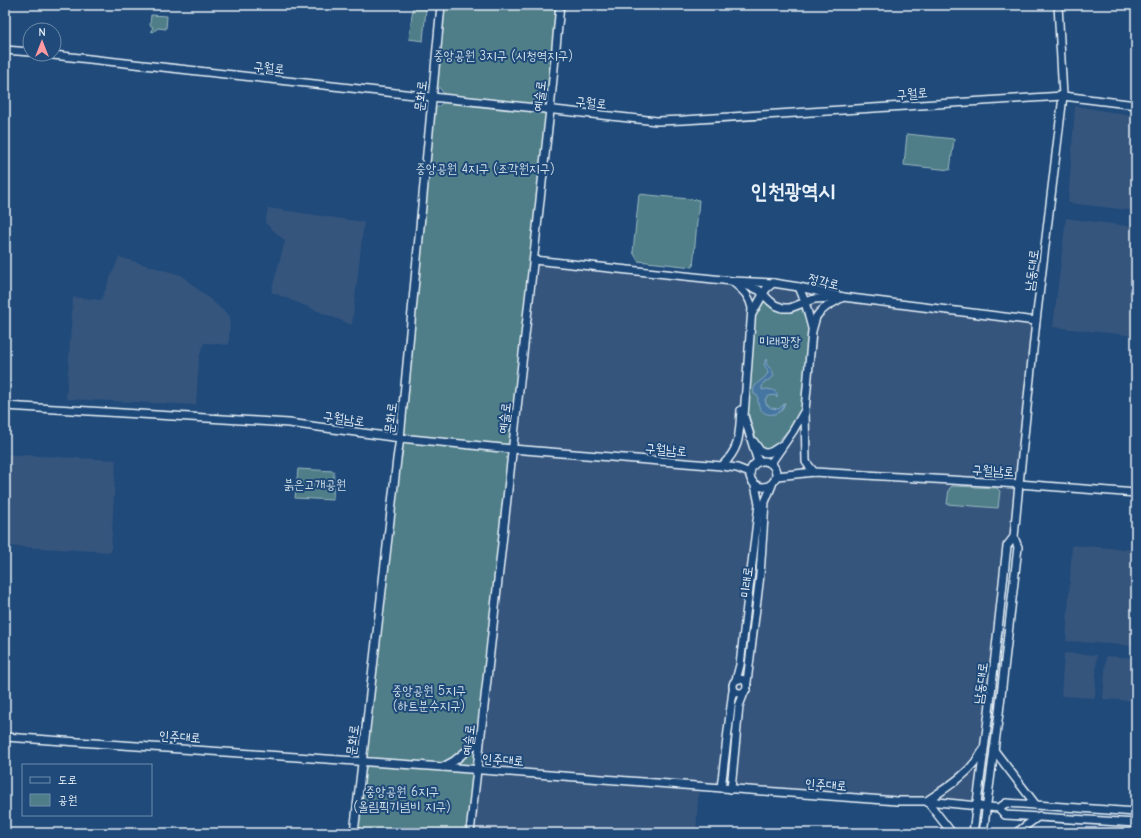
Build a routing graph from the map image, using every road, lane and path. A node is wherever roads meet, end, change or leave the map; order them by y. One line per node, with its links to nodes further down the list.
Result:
1 (441, 5): 8 (main road, 문화로)
2 (560, 5): 10 (main road, 예술로)
3 (1058, 5): 7 (main road, 남동대로)
4 (5, 50): 5 (main road)
5 (22, 51)
6 (62, 56): 8 (main road, 구월로)
7 (1063, 96): 9 (main road, 구월로); 10 (main road, 구월로); 19 (main road, 남동대로)
8 (432, 97): 10 (main road, 구월로); 25 (main road, 문화로)
9 (1136, 105)
10 (550, 110): 11 (main road, 예술로)
11 (534, 260): 12 (main road, 정각로); 27 (main road, 예술로)
12 (732, 281): 13 (main road, 정각로); 15 (main road, 정각로); 18 (main road)
13 (773, 283): 14 (main road, 정각로); 15 (main road)
14 (798, 287): 16 (main road, 정각로); 17 (main road)
15 (763, 294): 17 (main road, 정각로); 18 (main road)
16 (843, 298): 17 (main road, 정각로); 19 (main road); 20 (main road)
17 (805, 302): 20 (main road)
18 (751, 316): 21 (main road)
19 (1036, 321): 34 (main road, 남동대로)
20 (812, 330): 23 (main road)
21 (745, 403): 24 (main road); 30 (main road)
22 (5, 406): 25 (main road, 구월남로)
23 (805, 410): 26 (main road); 31 (main road)
24 (750, 437): 26 (main road); 28 (main road)
25 (400, 438): 27 (main road, 구월남로); 47 (main road, 문화로)
26 (785, 443): 29 (main road)
27 (512, 449): 30 (main road, 구월남로); 44 (main road, 예술로)
28 (758, 462): 29 (main road); 32 (main road)
29 (771, 463): 33 (main road)
30 (722, 466): 32 (main road, 구월남로)
31 (814, 472): 33 (main road, 구월남로); 34 (main road, 구월남로)
32 (750, 473): 35 (main road)
33 (777, 476): 36 (main road)
34 (1019, 484): 37 (main road, 구월남로); 38 (main road, 남동대로)
35 (755, 485): 36 (main road); 39 (main road, 미래로)
36 (772, 485): 40 (main road, 미래로)
37 (1136, 493)
38 (1014, 537): 45 (main road, 남동대로); 46 (main road, 남동대로)
39 (736, 680): 40 (main road); 41 (main road)
40 (747, 682): 42 (main road)
41 (733, 690): 42 (main road); 50 (main road)
42 (744, 693): 51 (main road)
43 (5, 737): 47 (main road, 인주대로)
44 (480, 740): 48 (main road); 49 (main road, 예술로)
45 (984, 748): 52 (main road); 54 (main road, 남동대로)
46 (994, 750): 53 (main road); 55 (main road, 남동대로)
47 (362, 761): 48 (main road, 인주대로); 60 (main road, 문화로)
48 (443, 767): 49 (main road, 인주대로)
49 (477, 769): 50 (main road, 인주대로); 61 (main road, 예술로)
50 (721, 788): 51 (main road, 인주대로)
51 (731, 789): 52 (main road, 인주대로)
52 (927, 801): 54 (main road, 인주대로); 62 (main road)
53 (1036, 805): 56 (main road, 인주대로); 57 (main road, 인주대로)
54 (976, 806): 55 (main road, 인주대로); 63 (main road, 남동대로)
55 (986, 807): 56 (main road, 인주대로); 64 (main road, 남동대로)
56 (1000, 808): 58 (main road, 인주대로)
57 (1136, 812)
58 (1039, 816): 59 (main road, 인주대로); 65 (main road)
59 (1136, 823)
60 (354, 833)
61 (470, 833)
62 (952, 833)
63 (973, 833)
64 (983, 833)
65 (1016, 833)

